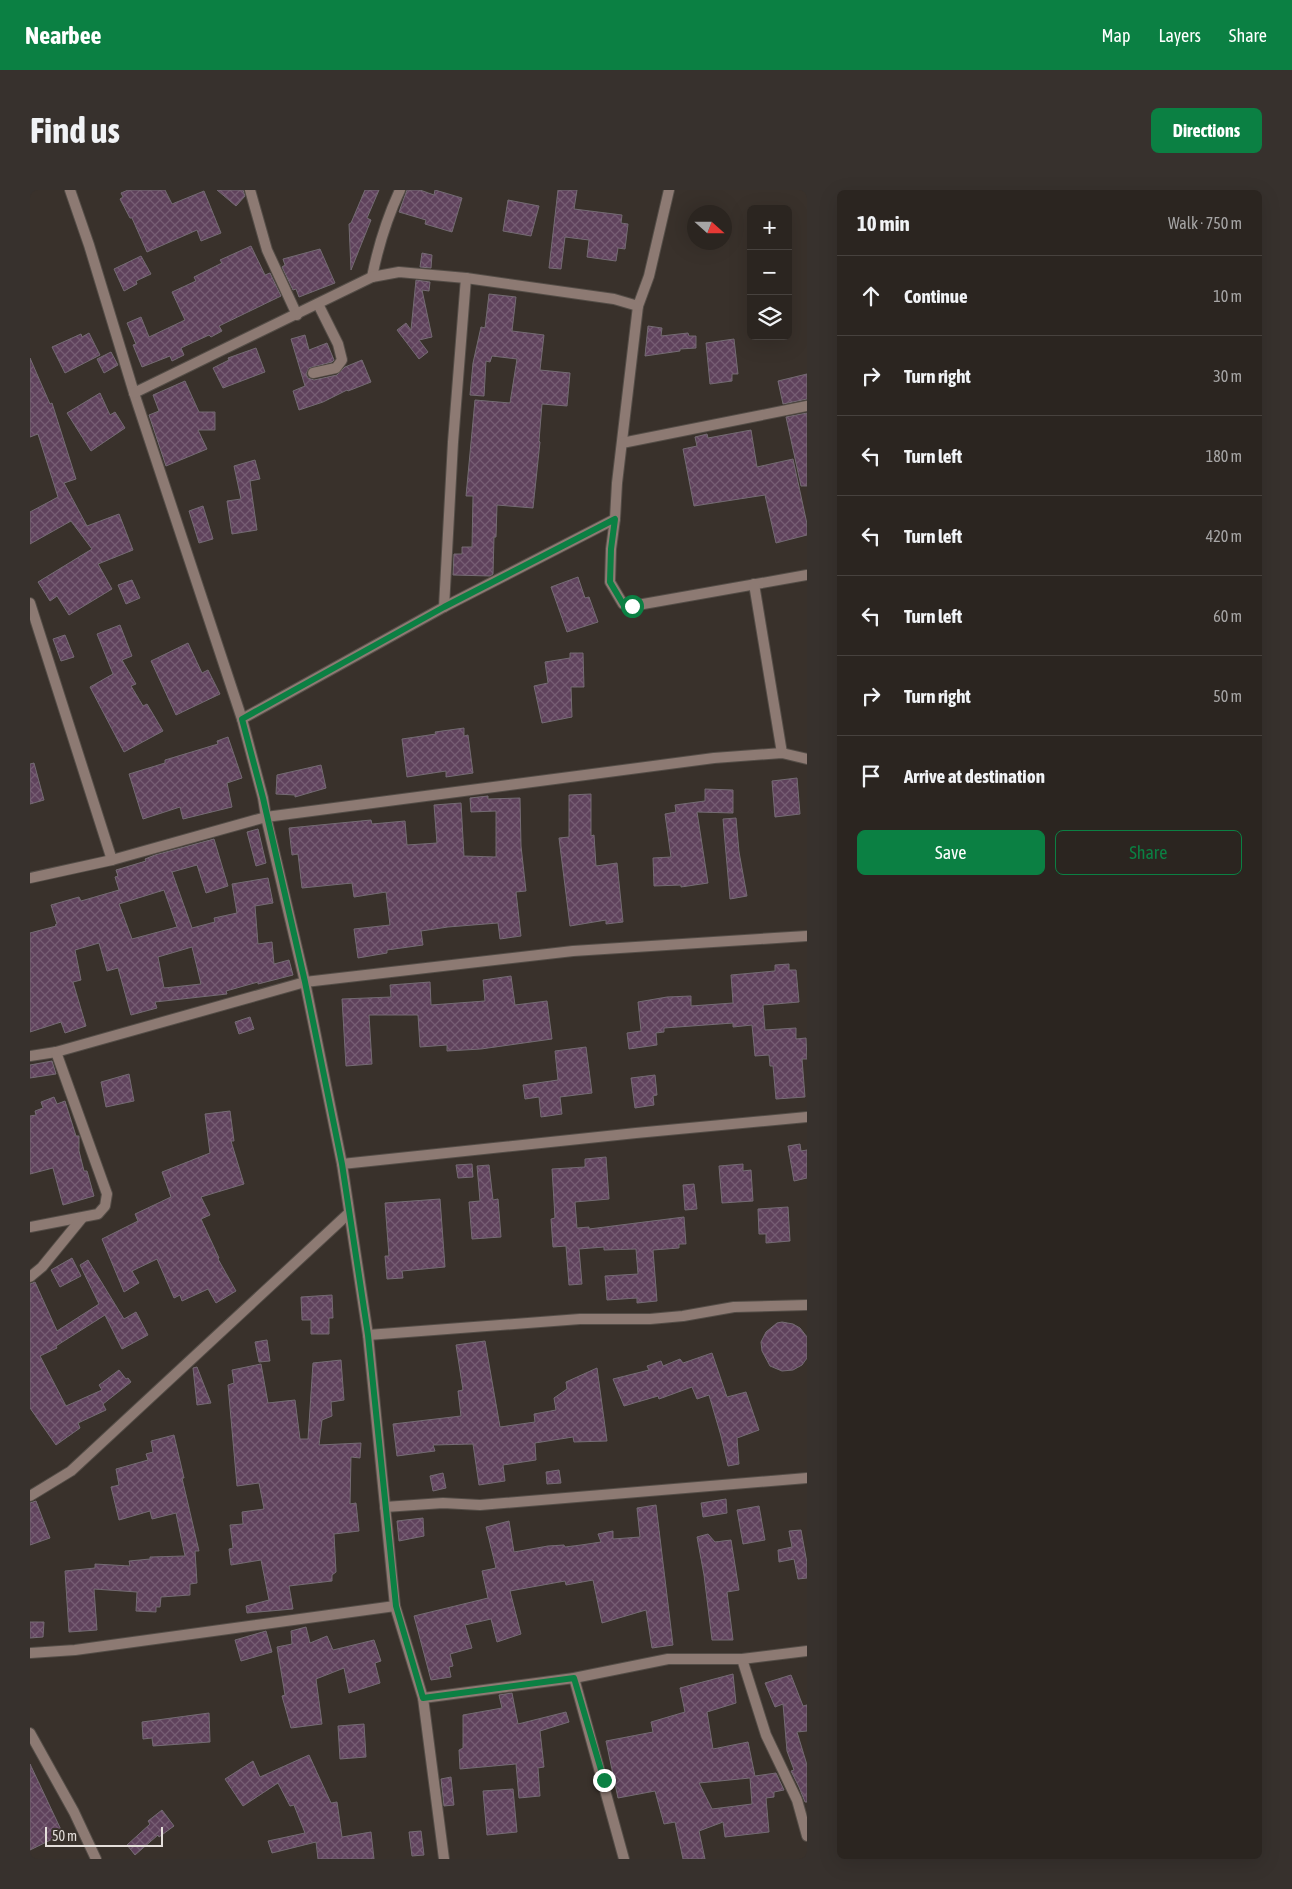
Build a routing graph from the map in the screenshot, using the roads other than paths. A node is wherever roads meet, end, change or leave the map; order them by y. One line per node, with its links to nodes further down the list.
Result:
1 (70, 190): 11 (street)
2 (250, 190): 9 (street)
3 (400, 190): 5 (street)
4 (669, 190): 8 (street)
5 (372, 277): 6 (street); 7 (street)
6 (466, 278): 8 (street); 18 (street)
7 (318, 304): 9 (street); 10 (street)
8 (638, 306): 13 (street)
9 (297, 315): 11 (street)
10 (313, 373)
11 (134, 393): 19 (street)
12 (807, 406): 13 (street)
13 (622, 443): 14 (street)
14 (615, 519): 16 (street); 18 (street)
15 (807, 575): 16 (street)
16 (754, 584): 20 (street)
17 (30, 602): 23 (street)
18 (444, 607): 19 (street)
19 (242, 719): 22 (street)
20 (782, 753): 21 (street); 22 (street)
21 (807, 759)
22 (266, 817): 23 (street); 26 (street)
23 (112, 860): 24 (street)
24 (30, 878)
25 (807, 936): 26 (street)
26 (305, 982): 27 (street); 30 (street)
27 (56, 1052): 28 (street); 32 (street)
28 (30, 1056)
29 (807, 1117): 30 (street)
30 (342, 1164): 31 (street)
31 (349, 1213): 36 (street); 38 (street)
32 (82, 1218): 33 (street); 34 (street)
33 (30, 1227)
34 (30, 1277)
35 (807, 1305): 36 (street)
36 (368, 1335): 39 (street)
37 (807, 1478): 39 (street)
38 (30, 1496)
39 (385, 1507): 40 (street)
40 (396, 1606): 42 (street); 45 (street)
41 (807, 1651): 43 (street)
42 (30, 1653)
43 (742, 1660): 44 (street); 47 (street)
44 (574, 1678): 45 (street); 50 (street)
45 (423, 1698): 49 (street)
46 (30, 1734): 48 (street)
47 (807, 1836)
48 (96, 1859)
49 (444, 1859)
50 (624, 1859)

